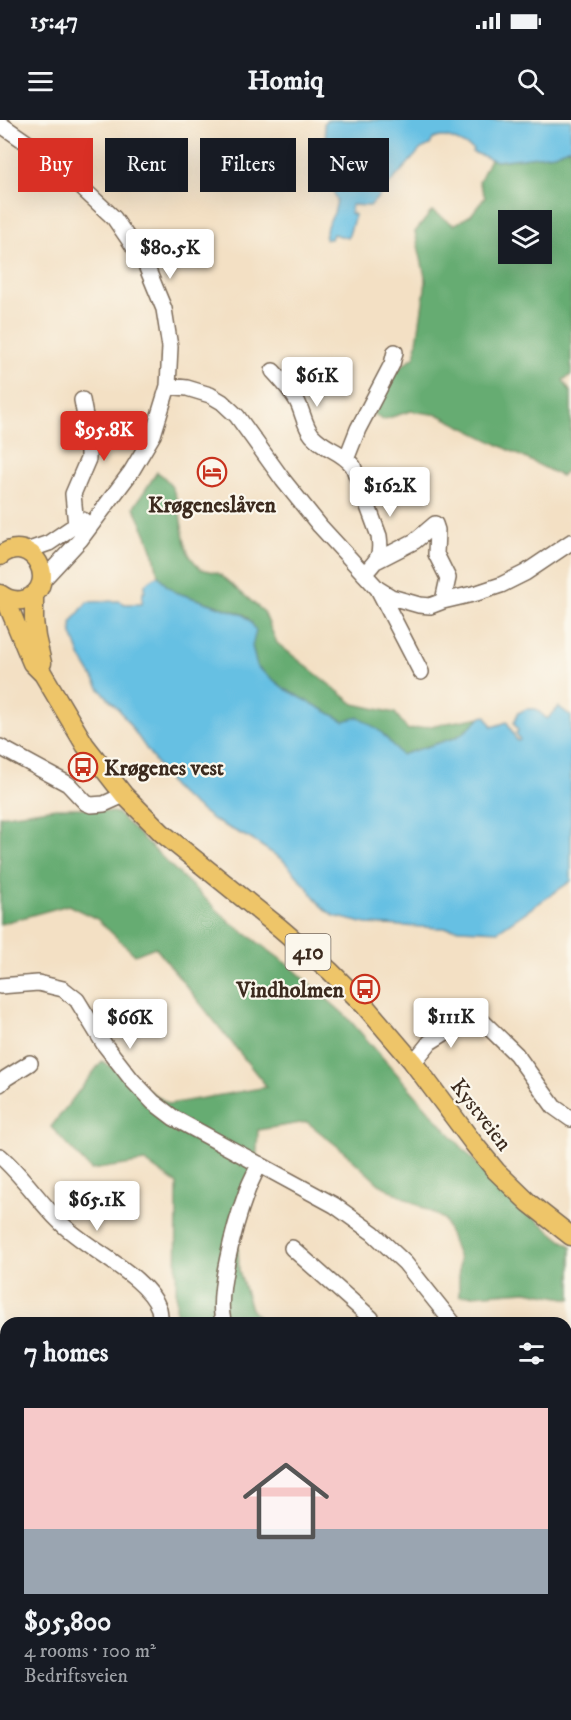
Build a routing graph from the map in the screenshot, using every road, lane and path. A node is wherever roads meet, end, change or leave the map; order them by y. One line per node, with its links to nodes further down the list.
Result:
1 (0, 124): 4 (street)
2 (395, 352): 6 (street)
3 (273, 370): 6 (street)
4 (168, 386): 7 (street); 12 (street)
5 (82, 400): 8 (street)
6 (347, 458): 11 (street)
7 (115, 493): 8 (street); 13 (street)
8 (76, 526): 10 (street)
9 (571, 542): 16 (street)
10 (9, 550): 13 (main road, 410)
11 (378, 560): 12 (street); 16 (street)
12 (363, 574): 14 (street)
13 (38, 587): 15 (main road, 410); 18 (main road, Kystveien / 410)
14 (378, 589): 16 (street); 17 (street)
15 (2, 596): 18 (main road, Kystveien / 410)
16 (442, 601)
17 (421, 672)
18 (43, 674): 20 (main road, Kystveien / 410)
19 (0, 747): 20 (street)
20 (124, 795): 22 (main road, Kystveien / 410)
21 (0, 986): 27 (street)
22 (412, 1061): 25 (street); 28 (main road, Kystveien / 410)
23 (30, 1063): 24 (street)
24 (0, 1084)
25 (571, 1119)
26 (0, 1156): 30 (street)
27 (259, 1164): 31 (street); 33 (street)
28 (571, 1236)
29 (292, 1248): 32 (street)
30 (160, 1317)
31 (222, 1317)
32 (370, 1317)
33 (448, 1317)

